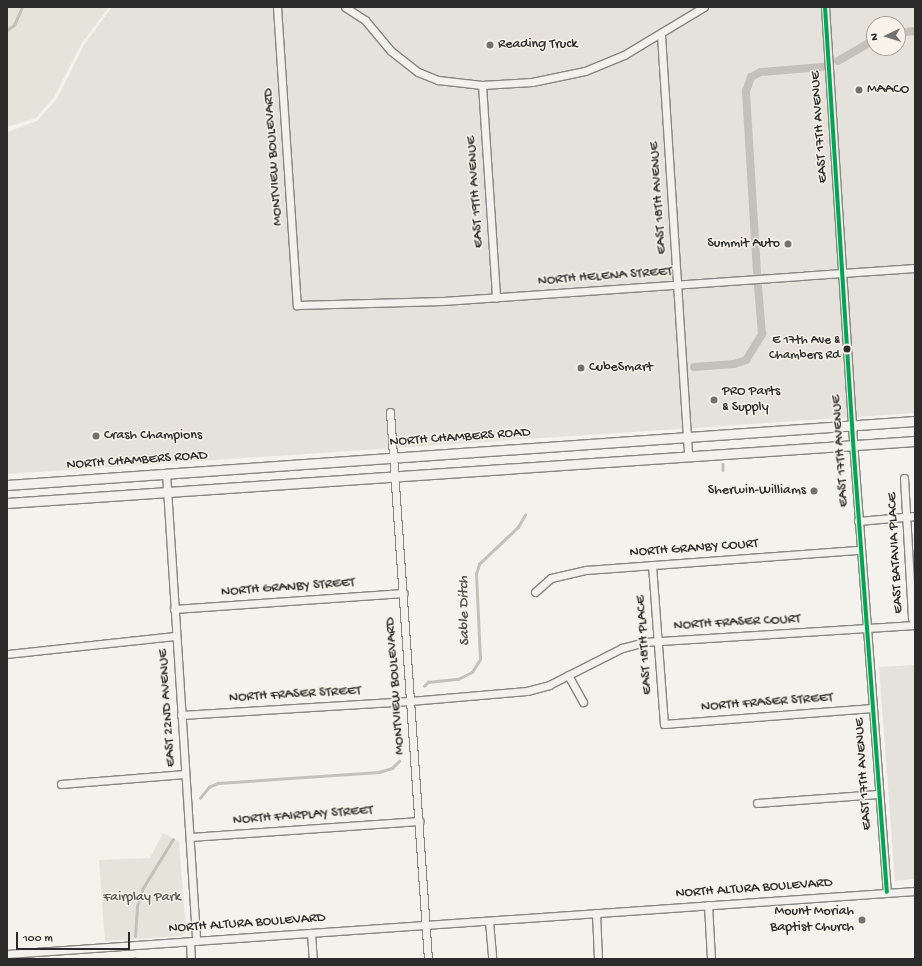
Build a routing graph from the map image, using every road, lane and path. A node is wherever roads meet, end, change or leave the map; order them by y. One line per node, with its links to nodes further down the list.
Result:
1 (277, 7): 11 (street, MONTVIEW BOULEVARD)
2 (345, 7): 6 (street)
3 (704, 7): 5 (street)
4 (825, 7): 8 (street, EAST 17TH AVENUE)
5 (661, 34): 6 (street); 9 (street, EAST 18TH AVENUE)
6 (482, 85): 10 (street, EAST 19TH AVENUE)
7 (915, 268): 8 (street, NORTH HELENA STREET)
8 (842, 273): 9 (street, NORTH HELENA STREET); 14 (street, EAST 17TH AVENUE)
9 (677, 285): 10 (street, NORTH HELENA STREET); 15 (street, EAST 18TH AVENUE)
10 (496, 298): 11 (street, NORTH HELENA STREET)
11 (298, 305)
12 (390, 412): 19 (street, MONTVIEW BOULEVARD)
13 (915, 421): 14 (main road, NORTH CHAMBERS ROAD)
14 (852, 426): 15 (main road, NORTH CHAMBERS ROAD); 17 (street, EAST 17TH AVENUE)
15 (687, 436): 18 (street, EAST 18TH AVENUE); 19 (main road, NORTH CHAMBERS ROAD)
16 (915, 441): 17 (main road)
17 (853, 444): 18 (main road); 28 (street, EAST 17TH AVENUE)
18 (688, 455): 21 (main road)
19 (394, 457): 20 (main road, NORTH CHAMBERS ROAD); 21 (street, MONTVIEW BOULEVARD)
20 (166, 473): 23 (main road, NORTH CHAMBERS ROAD); 24 (street, EAST 22ND AVENUE)
21 (395, 476): 24 (main road); 32 (street, MONTVIEW BOULEVARD)
22 (904, 478): 27 (street, EAST BATAVIA PLACE)
23 (7, 485)
24 (167, 492): 25 (main road); 33 (street, EAST 22ND AVENUE)
25 (7, 503)
26 (915, 516): 27 (street)
27 (907, 517): 28 (street); 34 (street, EAST BATAVIA PLACE)
28 (858, 521): 29 (street, EAST 17TH AVENUE)
29 (860, 550): 30 (street, NORTH GRANBY COURT); 35 (street, EAST 17TH AVENUE)
30 (652, 565): 31 (street, NORTH GRANBY COURT); 37 (street, EAST 18TH PLACE)
31 (535, 592)
32 (403, 593): 33 (street, NORTH GRANBY STREET); 40 (street, MONTVIEW BOULEVARD)
33 (174, 609): 36 (street, EAST 22ND AVENUE)
34 (915, 625): 35 (street, NORTH FRASER COURT)
35 (867, 629): 37 (street, NORTH FRASER COURT); 42 (street, EAST 17TH AVENUE)
36 (176, 636): 38 (street); 43 (street, EAST 22ND AVENUE)
37 (658, 641): 39 (street, NORTH FRASER COURT); 44 (street, EAST 18TH PLACE)
38 (7, 654)
39 (568, 675): 40 (street, NORTH FRASER COURT); 41 (street)
40 (410, 701): 43 (street, NORTH FRASER STREET); 49 (street, MONTVIEW BOULEVARD)
41 (582, 702)
42 (872, 708): 44 (street, NORTH FRASER STREET); 47 (street, EAST 17TH AVENUE)
43 (181, 716): 45 (street, EAST 22ND AVENUE)
44 (664, 724)
45 (185, 774): 46 (street); 50 (street, EAST 22ND AVENUE)
46 (61, 784)
47 (878, 794): 48 (street); 52 (street, EAST 17TH AVENUE)
48 (757, 803)
49 (419, 821): 50 (street, NORTH FAIRPLAY STREET); 56 (street, MONTVIEW BOULEVARD)
50 (190, 837): 58 (street, EAST 22ND AVENUE)
51 (915, 891): 52 (street, NORTH ALTURA BOULEVARD)
52 (887, 892): 53 (street, NORTH ALTURA BOULEVARD)
53 (708, 905): 54 (street, NORTH ALTURA BOULEVARD); 65 (street)
54 (596, 913): 55 (street, NORTH ALTURA BOULEVARD); 64 (street)
55 (489, 921): 56 (street, NORTH ALTURA BOULEVARD); 63 (street)
56 (426, 924): 57 (street, NORTH ALTURA BOULEVARD); 62 (street, MONTVIEW BOULEVARD)
57 (311, 933): 58 (street, NORTH ALTURA BOULEVARD); 61 (street)
58 (193, 941): 59 (street, NORTH ALTURA BOULEVARD); 60 (street, EAST 22ND AVENUE)
59 (7, 954)
60 (191, 959)
61 (313, 959)
62 (428, 959)
63 (492, 959)
64 (598, 959)
65 (711, 959)

